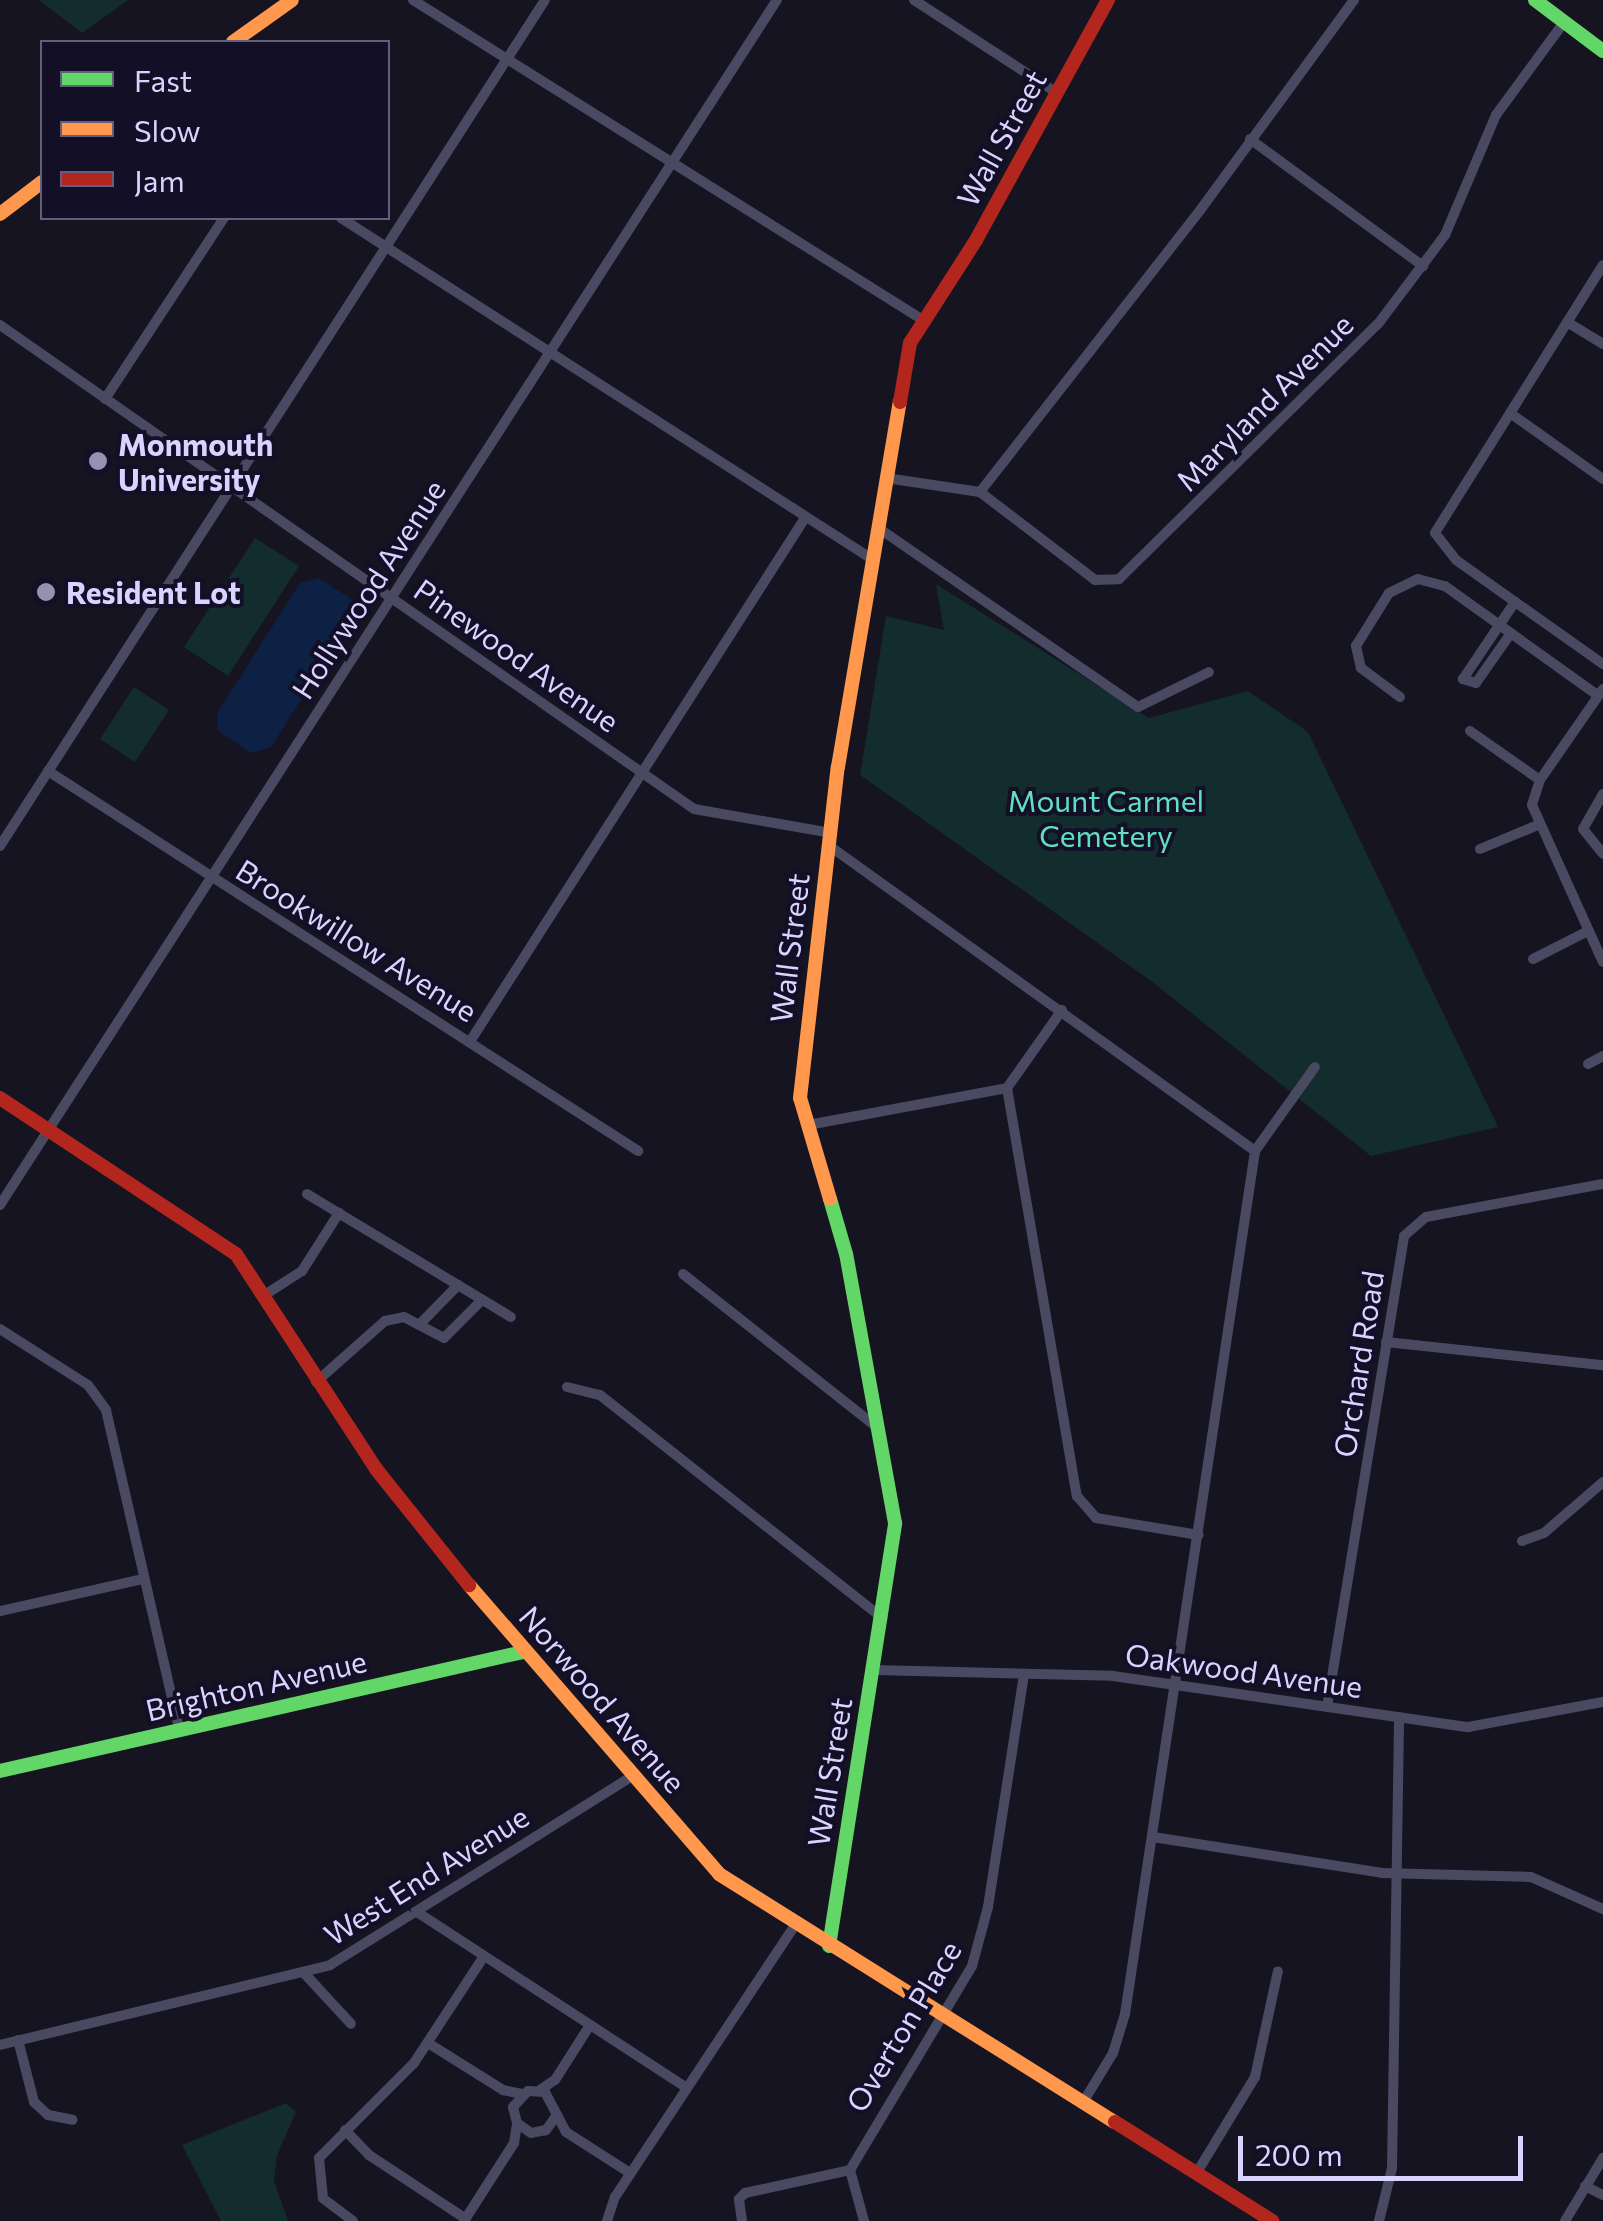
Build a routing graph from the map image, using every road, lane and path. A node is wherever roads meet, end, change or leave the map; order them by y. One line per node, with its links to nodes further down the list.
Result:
1 (292, 0): 10 (street)
2 (413, 0): 12 (street)
3 (545, 0): 12 (street)
4 (777, 0): 15 (street, Hollywood Avenue)
5 (914, 0): 13 (street)
6 (1108, 0): 13 (street, Wall Street)
7 (1354, 0): 14 (street)
8 (1535, 0): 9 (street)
9 (1564, 22): 11 (street); 21 (street, Maryland Avenue)
10 (236, 40)
11 (1603, 52)
12 (508, 59): 15 (street); 20 (street)
13 (1058, 93): 23 (street, Wall Street)
14 (1250, 138): 21 (street); 33 (street)
15 (673, 162): 23 (street); 27 (street, Hollywood Avenue)
16 (40, 184): 17 (street)
17 (0, 214)
18 (223, 220): 28 (street)
19 (344, 220): 20 (street)
20 (386, 247): 27 (street); 32 (street)
21 (1423, 266): 33 (street, Maryland Avenue)
22 (1603, 266): 24 (street)
23 (923, 320): 30 (street, Wall Street)
24 (1567, 322): 26 (street); 29 (street)
25 (0, 325): 28 (street, Pinewood Avenue)
26 (1603, 344)
27 (550, 352): 34 (street); 37 (street, Hollywood Avenue)
28 (105, 399): 32 (street, Pinewood Avenue)
29 (1510, 413): 31 (street); 38 (street)
30 (886, 478): 33 (street, Maryland Avenue); 35 (street, Wall Street)
31 (1603, 479)
32 (232, 487): 37 (street, Pinewood Avenue); 46 (street)
33 (980, 492)
34 (805, 518): 36 (street); 47 (street)
35 (877, 526): 36 (street, Wall Street); 42 (street)
36 (872, 560): 51 (street, Wall Street)
37 (392, 598): 47 (street, Pinewood Avenue); 55 (street, Hollywood Avenue)
38 (1515, 602): 39 (street); 41 (street)
39 (1498, 624): 40 (street); 40 (street); 44 (street)
40 (1511, 633): 43 (street)
41 (1603, 664)
42 (1209, 672)
43 (1600, 692): 48 (street)
44 (1400, 696)
45 (1470, 731): 48 (street)
46 (48, 771): 52 (street); 55 (street, Brookwillow Avenue)
47 (641, 772): 51 (street, Pinewood Avenue); 60 (street)
48 (1540, 780): 50 (street)
49 (1603, 794): 54 (street)
50 (1538, 825): 53 (street); 56 (street)
51 (831, 840): 59 (street); 66 (street, Wall Street)
52 (0, 846)
53 (1480, 850)
54 (1603, 854)
55 (211, 878): 60 (street, Brookwillow Avenue); 67 (street, Hollywood Avenue)
56 (1588, 931): 57 (street); 58 (street)
57 (1533, 959)
58 (1603, 962)
59 (1062, 1010): 64 (street); 69 (street)
60 (471, 1040): 68 (street, Brookwillow Avenue)
61 (1603, 1056): 62 (street)
62 (1588, 1064)
63 (1315, 1067): 69 (street)
64 (1006, 1088): 66 (street); 87 (street)
65 (0, 1098): 67 (street, Norwood Avenue)
66 (808, 1125): 85 (street, Wall Street)
67 (50, 1129): 72 (street, Hollywood Avenue); 76 (street, Norwood Avenue)
68 (638, 1151)
69 (1256, 1151): 87 (street)
70 (1603, 1184): 81 (street, Orchard Road)
71 (308, 1194): 73 (street)
72 (0, 1204)
73 (339, 1213): 75 (street); 76 (street)
74 (683, 1274): 85 (street)
75 (458, 1285): 77 (street); 79 (street)
76 (263, 1296): 83 (street, Norwood Avenue)
77 (482, 1300): 78 (street); 79 (street)
78 (511, 1317)
79 (419, 1326): 83 (street)
80 (0, 1329): 89 (street)
81 (1386, 1342): 82 (street); 97 (street, Orchard Road)
82 (1603, 1365)
83 (316, 1382): 92 (street, Norwood Avenue)
84 (567, 1387): 91 (street)
85 (879, 1429): 91 (street, Wall Street)
86 (1603, 1482): 88 (street)
87 (1199, 1536): 95 (street)
88 (1522, 1541)
89 (143, 1579): 90 (street); 99 (street)
90 (0, 1611)
91 (882, 1618): 93 (street, Wall Street)
92 (523, 1652): 99 (street, Brighton Avenue); 101 (street, Norwood Avenue)
93 (874, 1670): 94 (street, Oakwood Avenue); 107 (street, Wall Street)
94 (1024, 1674): 95 (street, Oakwood Avenue); 111 (street, Overton Place)
95 (1177, 1684): 97 (street, Oakwood Avenue); 102 (street)
96 (1603, 1702): 98 (street, Oakwood Avenue)
97 (1327, 1707): 98 (street, Oakwood Avenue)
98 (1398, 1717): 103 (street)
99 (179, 1730): 100 (street, Brighton Avenue)
100 (0, 1771)
101 (632, 1776): 105 (street, West End Avenue); 106 (street, Norwood Avenue)
102 (1153, 1838): 103 (street); 123 (street)
103 (1396, 1874): 104 (street); 145 (street)
104 (1603, 1909)
105 (418, 1912): 108 (street); 110 (street, West End Avenue)
106 (795, 1926): 107 (street, Norwood Avenue); 118 (street)
107 (830, 1946): 111 (street, Norwood Avenue)
108 (484, 1956): 113 (street); 115 (street)
109 (1278, 1971): 136 (street)
110 (304, 1973): 112 (street); 114 (street, West End Avenue)
111 (942, 2017): 123 (street, Norwood Avenue); 134 (street, Overton Place)
112 (351, 2024)
113 (590, 2025): 117 (street); 118 (street)
114 (18, 2040): 116 (street, West End Avenue); 126 (street)
115 (428, 2043): 119 (street); 128 (street)
116 (0, 2045)
117 (555, 2080): 120 (street); 122 (street)
118 (687, 2088): 135 (street)
119 (503, 2090): 121 (street); 124 (street)
120 (540, 2090): 121 (street); 122 (street)
121 (522, 2094): 124 (street)
122 (553, 2099): 125 (street)
123 (1082, 2104): 136 (street, Norwood Avenue)
124 (513, 2108): 127 (street)
125 (556, 2115): 129 (street); 130 (street)
126 (73, 2120)
127 (516, 2123): 131 (street); 132 (street)
128 (345, 2130): 139 (street); 140 (street)
129 (546, 2130): 130 (street); 131 (street)
130 (566, 2132): 135 (street)
131 (531, 2133): 132 (street)
132 (514, 2143): 139 (street)
133 (1603, 2158): 137 (street)
134 (850, 2170): 142 (street); 143 (street)
135 (630, 2173): 141 (street)
136 (1196, 2174): 144 (street, Norwood Avenue)
137 (1586, 2186): 138 (street); 146 (street)
138 (1603, 2195)
139 (465, 2220)
140 (353, 2221)
141 (607, 2221)
142 (742, 2221)
143 (864, 2221)
144 (1272, 2221)
145 (1379, 2221)
146 (1565, 2221)

